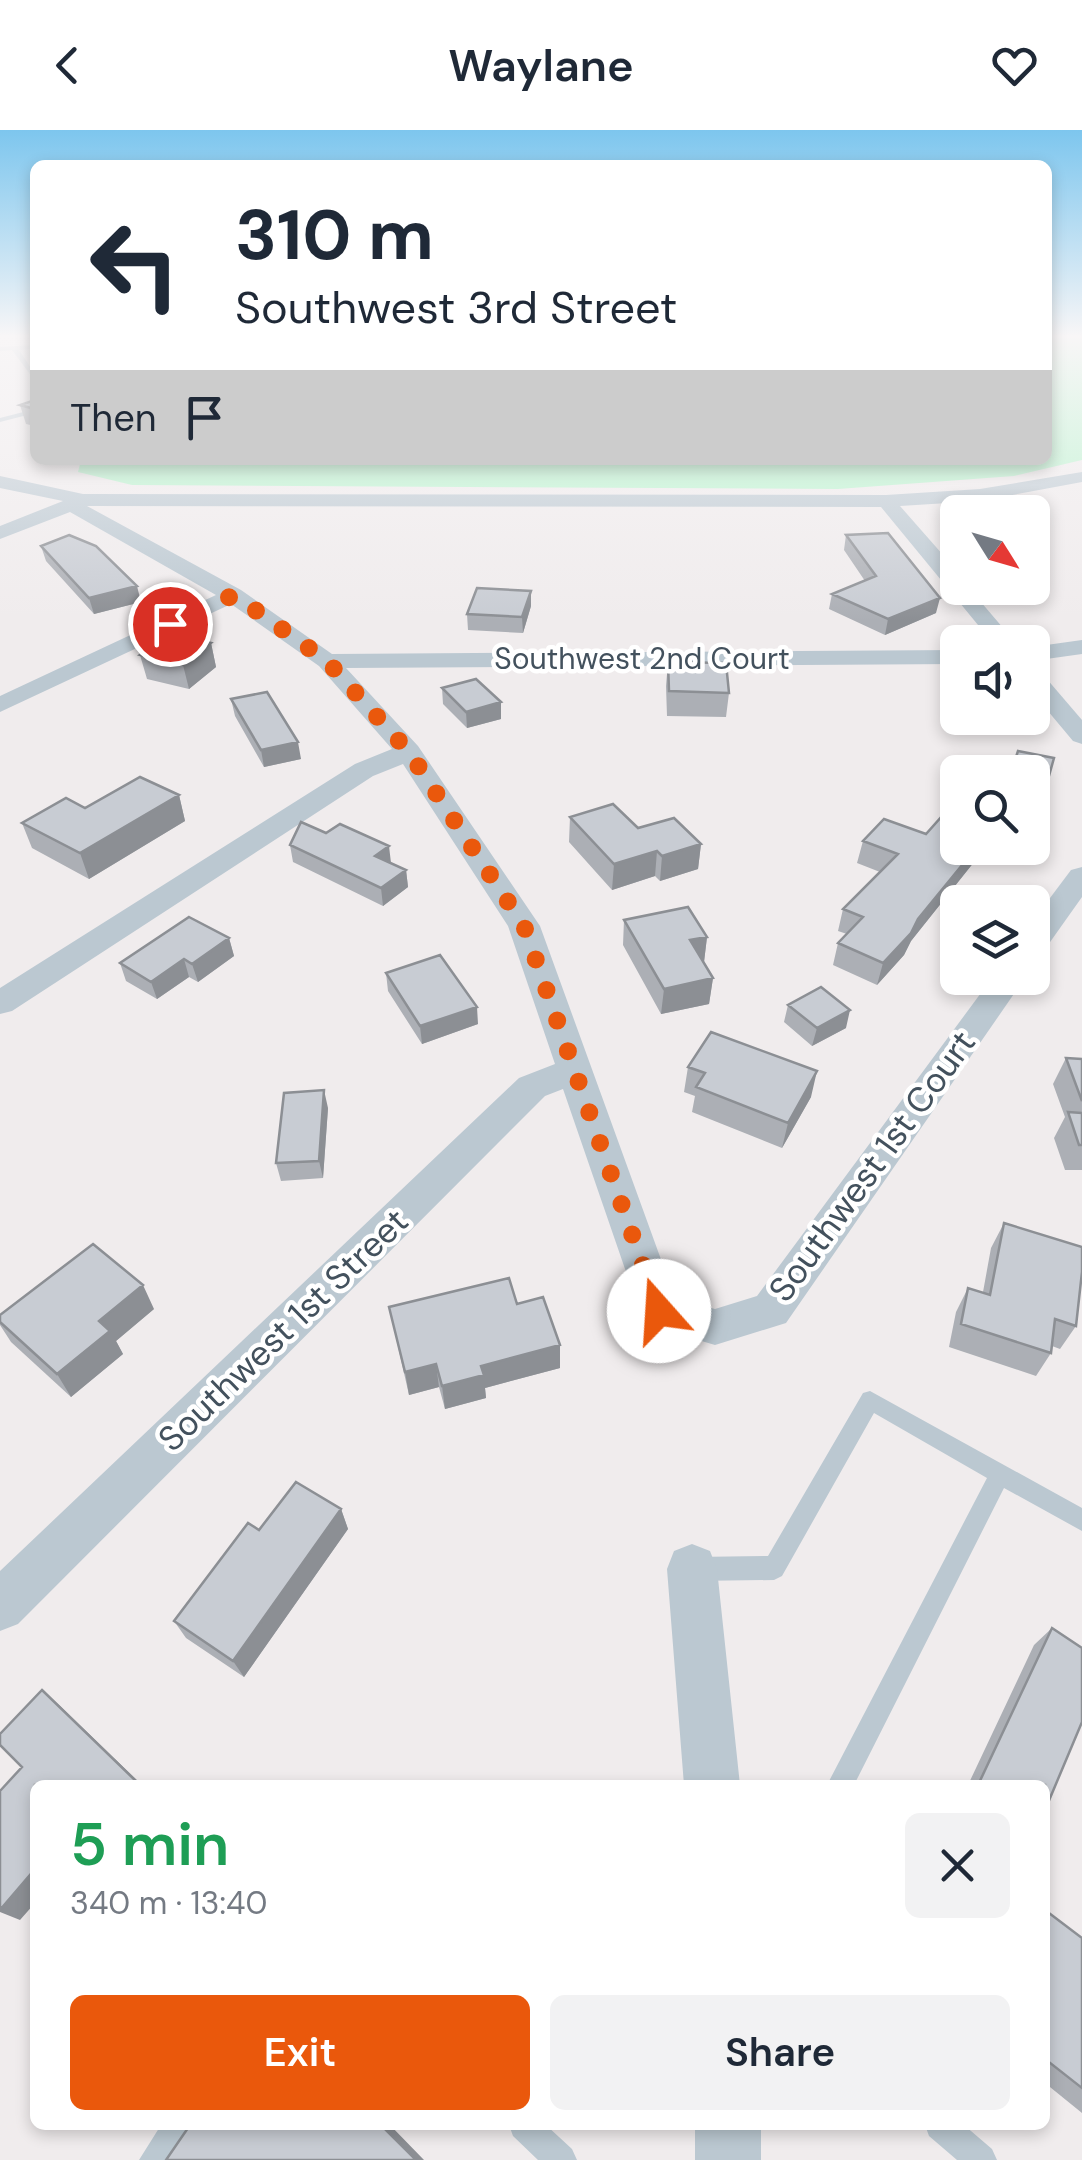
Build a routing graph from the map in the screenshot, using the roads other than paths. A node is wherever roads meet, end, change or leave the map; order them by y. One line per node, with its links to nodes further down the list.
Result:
1 (1082, 477): 3 (street)
2 (0, 482): 4 (street)
3 (886, 501): 4 (street); 6 (street)
4 (78, 502): 5 (street); 7 (street)
5 (0, 533)
6 (940, 566)
7 (234, 595): 13 (street); 15 (street)
8 (973, 605): 9 (street)
9 (990, 625)
10 (1082, 646): 11 (street)
11 (1050, 651)
12 (940, 657): 13 (street, Southwest 2nd Court)
13 (327, 661): 17 (street)
14 (1050, 698): 16 (street)
15 (0, 705)
16 (1082, 736)
17 (409, 752): 21 (street); 22 (street)
18 (1082, 876): 19 (street)
19 (1050, 920)
20 (997, 995): 22 (street, Southwest 1st Court)
21 (0, 1003)
22 (576, 1070): 26 (street, Southwest 1st Street)
23 (1000, 1474): 24 (lane); 25 (lane); 28 (lane)
24 (1082, 1520)
25 (692, 1569): 27 (street)
26 (0, 1606)
27 (712, 1780)
28 (843, 1780)
29 (176, 2130): 33 (lane)
30 (529, 2130): 34 (lane)
31 (728, 2130): 35 (street)
32 (946, 2130): 36 (lane)
33 (155, 2160)
34 (561, 2160)
35 (728, 2160)
36 (980, 2160)

